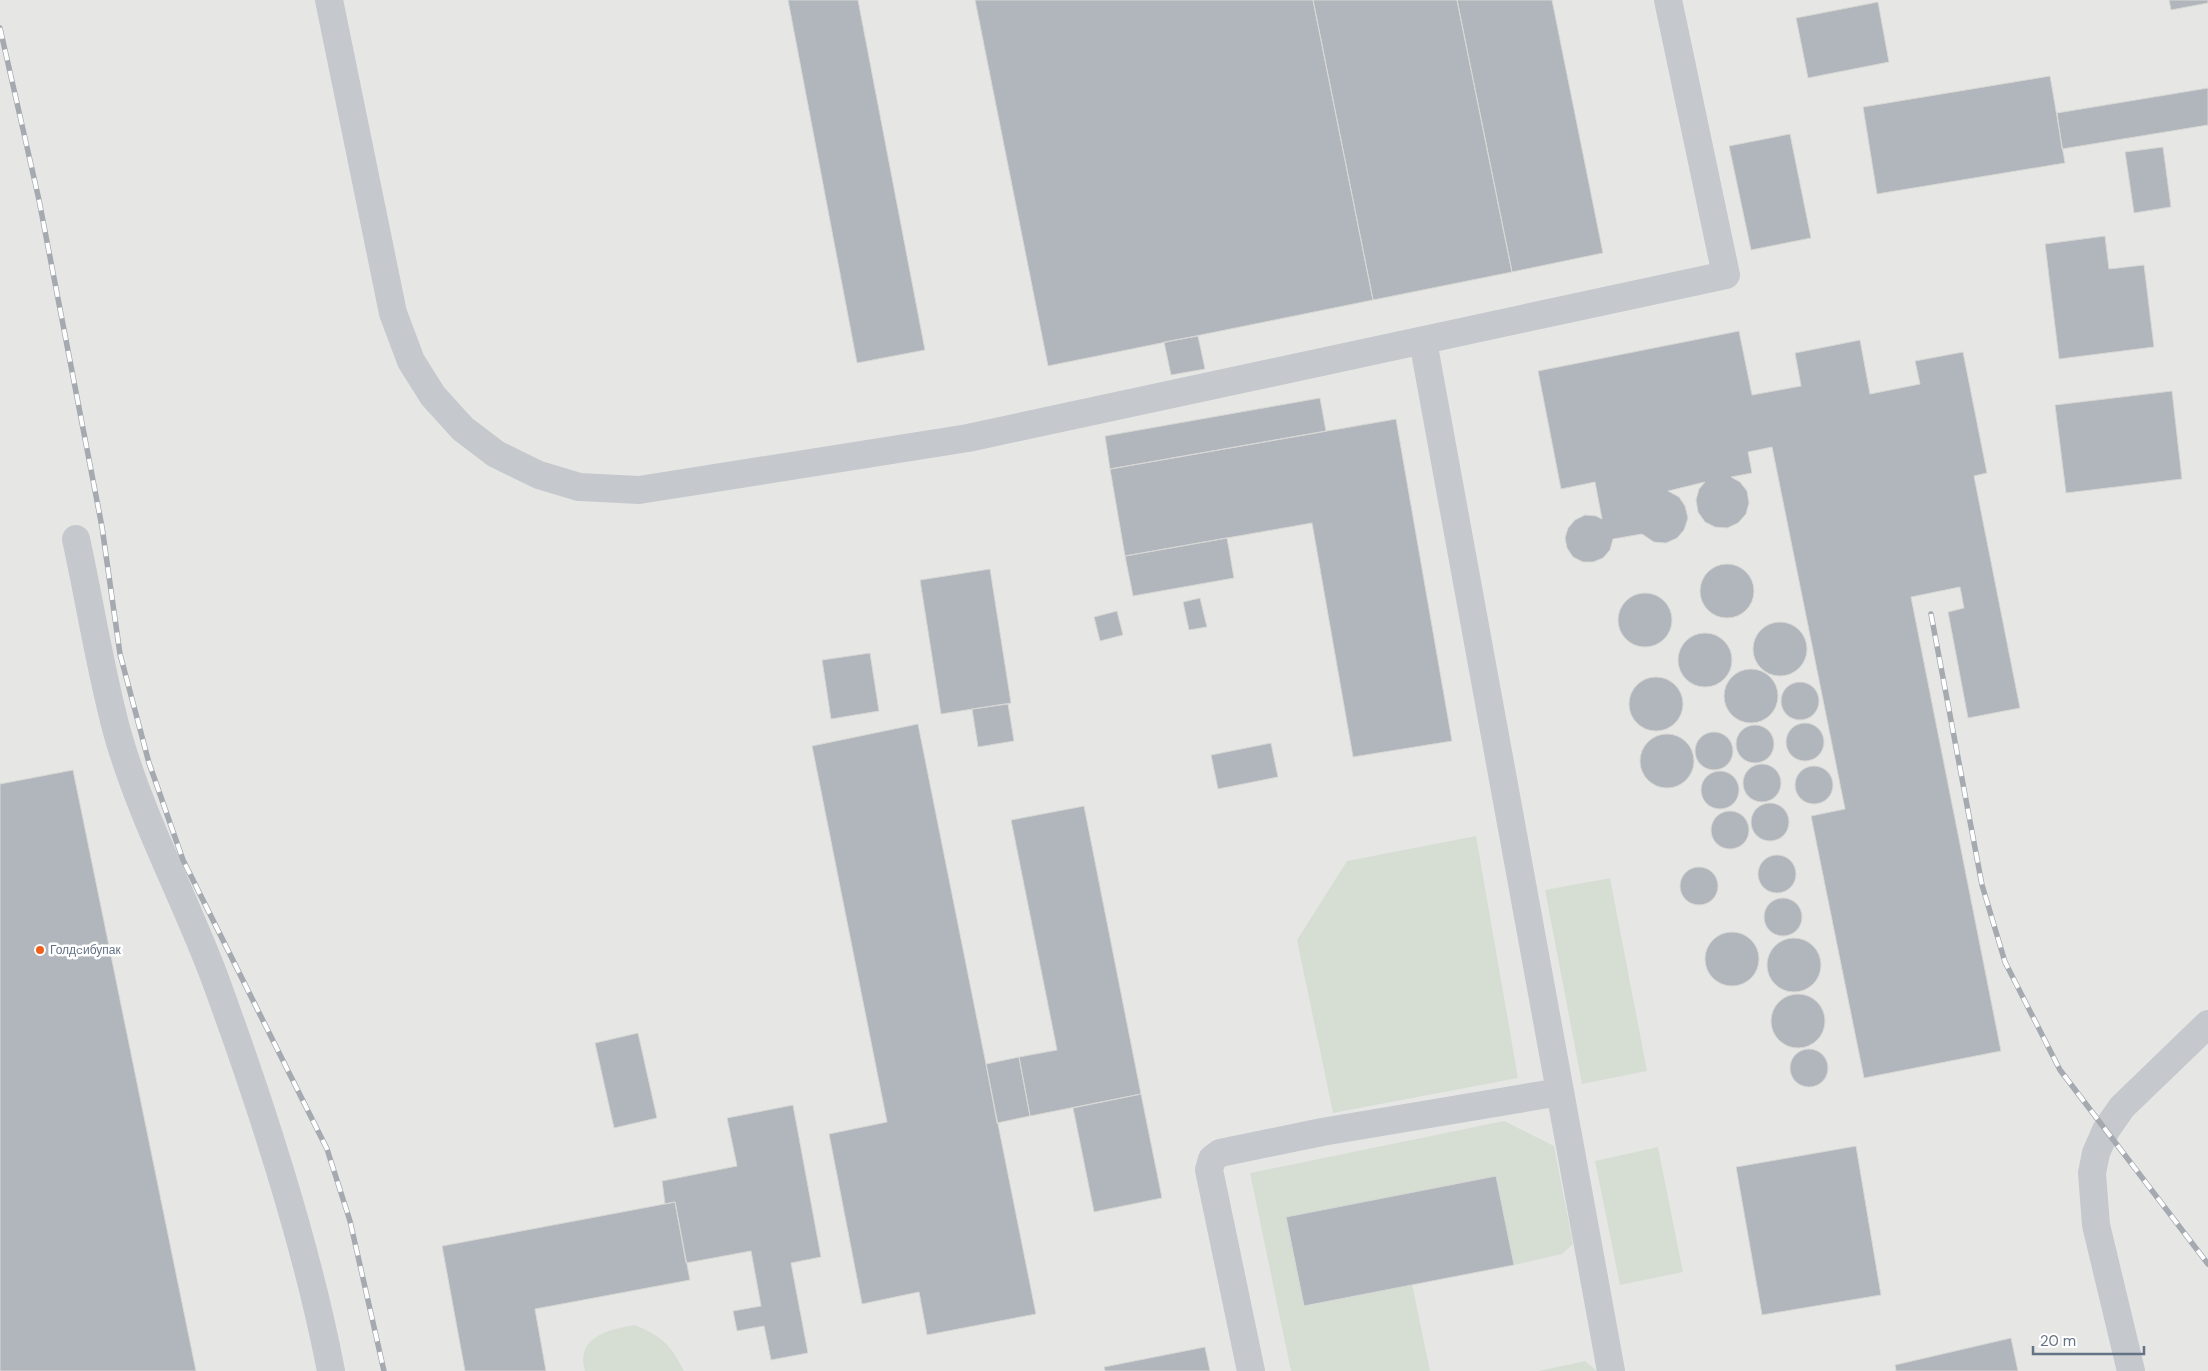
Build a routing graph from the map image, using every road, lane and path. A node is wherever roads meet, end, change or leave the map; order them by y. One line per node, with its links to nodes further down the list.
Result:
1 (330, 0): 3 (lane)
2 (1668, 0): 3 (lane)
3 (1423, 340): 6 (lane)
4 (76, 539): 7 (lane)
5 (2208, 1024): 10 (lane)
6 (1560, 1092): 8 (lane); 9 (lane)
7 (331, 1371)
8 (1250, 1371)
9 (1612, 1371)
10 (2131, 1371)

